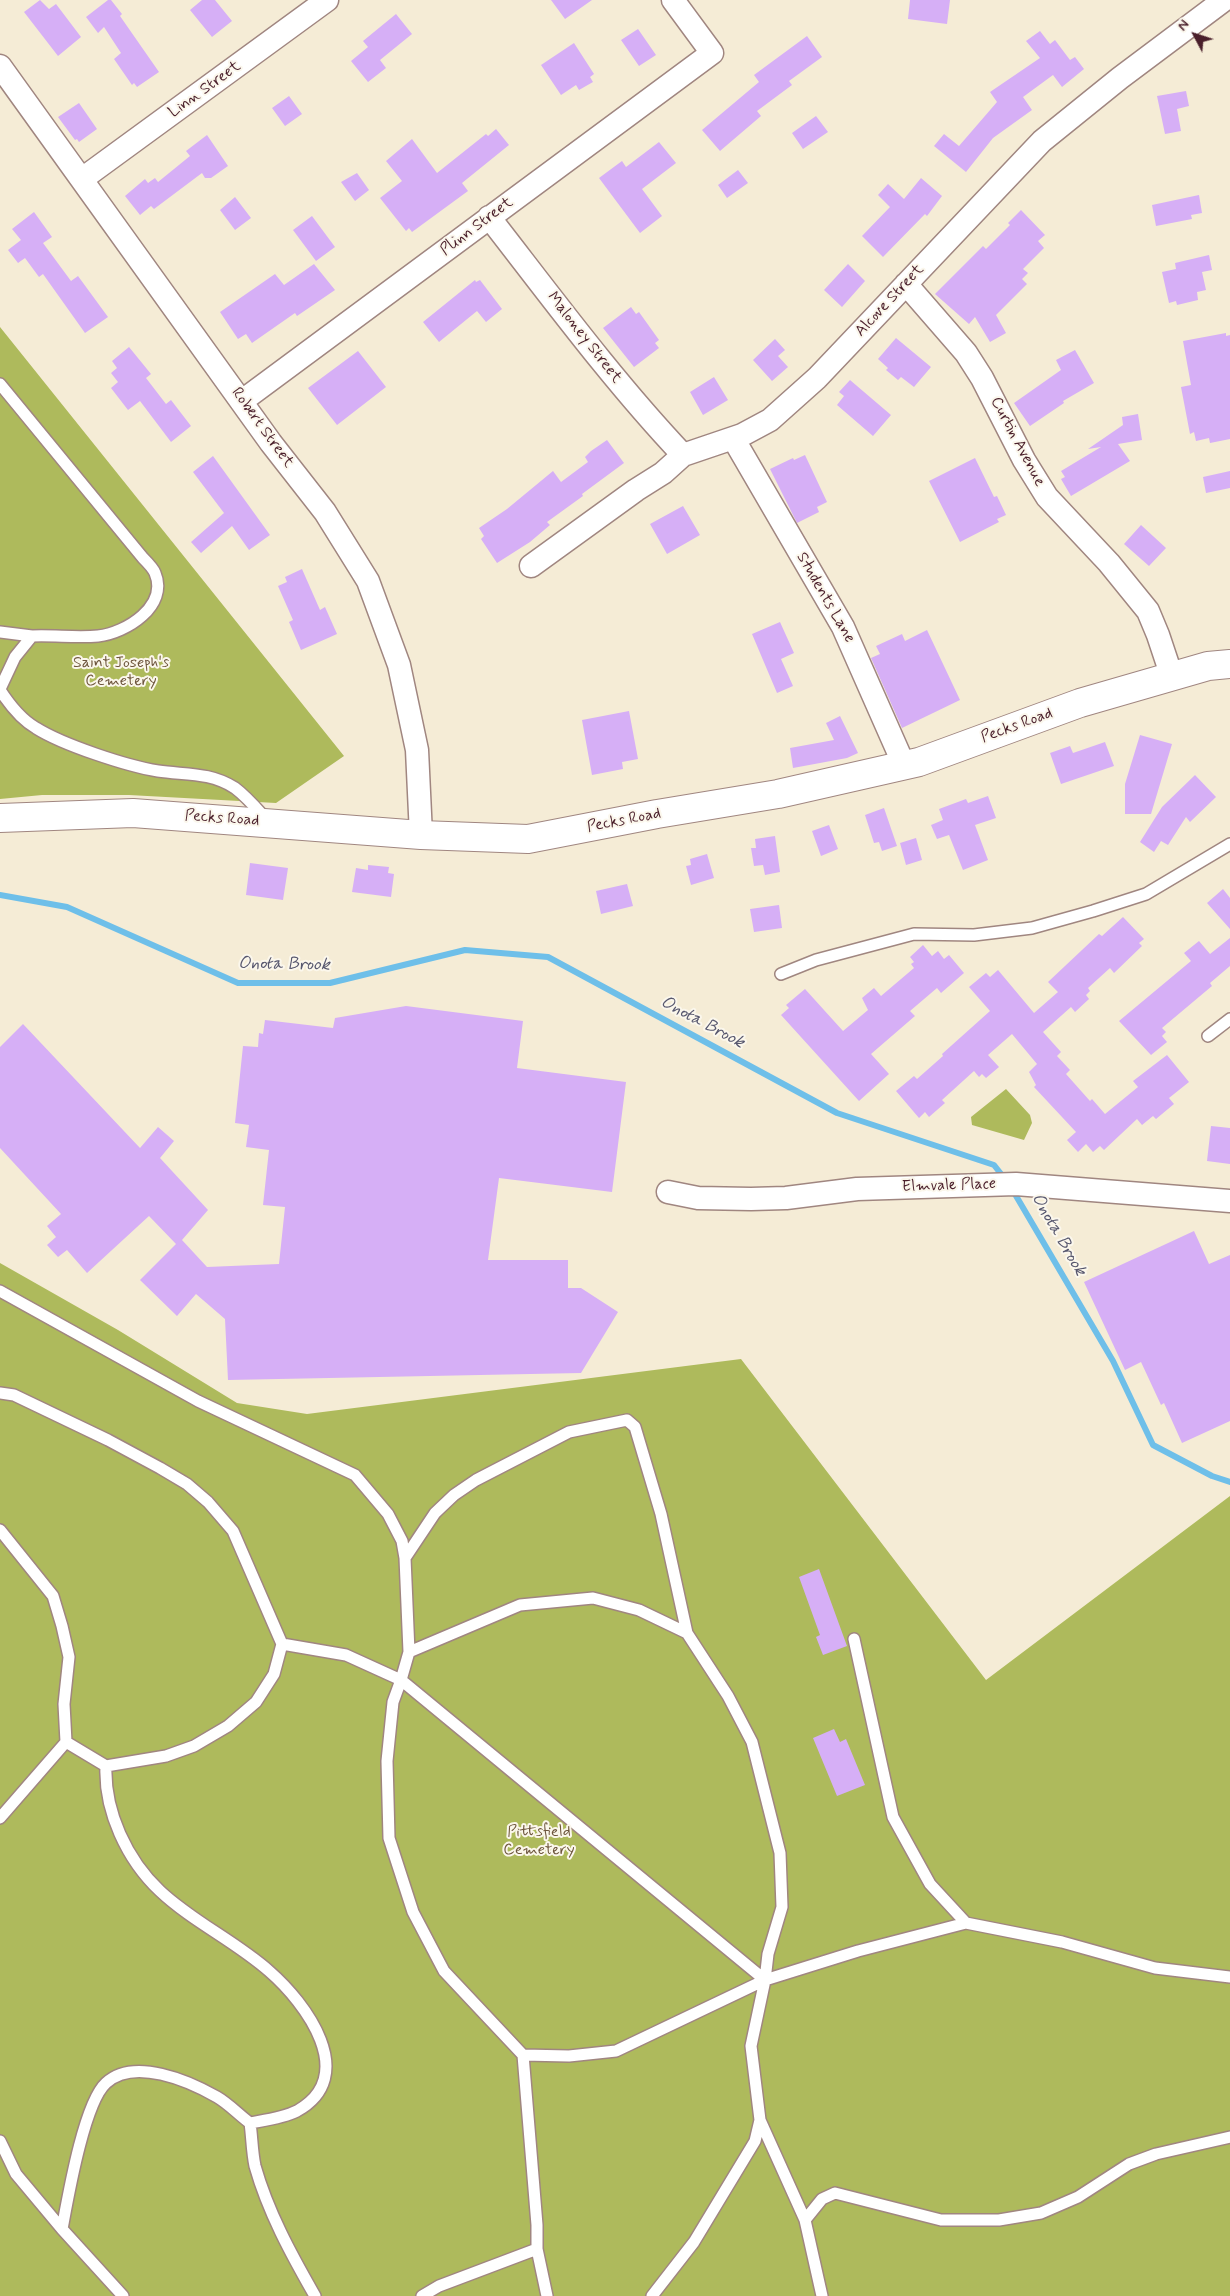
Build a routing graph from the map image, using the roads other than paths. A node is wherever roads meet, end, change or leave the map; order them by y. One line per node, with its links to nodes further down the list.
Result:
1 (327, 0): 5 (street, Linn Street)
2 (673, 0): 6 (street, Plinn Street)
3 (1224, 0): 7 (street, Alcove Street)
4 (0, 66): 5 (street, Robert Street)
5 (82, 179): 9 (street, Robert Street)
6 (489, 217): 9 (street, Plinn Street); 11 (street, Maloney Street)
7 (906, 284): 10 (street, Alcove Street); 16 (street, Curtin Avenue)
8 (0, 384): 14 (lane)
9 (242, 401): 21 (street, Robert Street)
10 (733, 438): 11 (street, Alcove Street); 18 (street, Students Lane)
11 (683, 456): 12 (street, Alcove Street)
12 (531, 566)
13 (0, 632): 14 (lane)
14 (32, 636): 17 (lane)
15 (1230, 664): 16 (street, Pecks Road)
16 (1172, 677): 18 (street, Pecks Road)
17 (0, 690): 20 (lane)
18 (904, 765): 21 (street, Pecks Road)
19 (0, 818): 20 (street, Pecks Road)
20 (270, 823): 21 (street, Pecks Road)
21 (421, 834)
22 (1230, 844): 23 (lane)
23 (781, 974)
24 (1230, 1019): 25 (lane)
25 (1208, 1036)
26 (668, 1192): 27 (street, Elmvale Place)
27 (1230, 1201)
28 (0, 1290): 31 (lane)
29 (0, 1393): 34 (lane)
30 (0, 1530): 37 (lane)
31 (405, 1558): 32 (lane); 35 (lane)
32 (687, 1633): 35 (lane); 42 (lane)
33 (854, 1639): 40 (lane)
34 (282, 1644): 36 (lane); 38 (lane)
35 (409, 1652): 36 (lane)
36 (401, 1680): 42 (lane); 43 (lane)
37 (66, 1742): 38 (lane); 39 (lane)
38 (106, 1766): 45 (lane)
39 (0, 1818)
40 (966, 1924): 41 (lane); 42 (lane)
41 (1230, 1977)
42 (765, 1980): 43 (lane); 44 (lane)
43 (523, 2056): 50 (lane)
44 (760, 2120): 48 (lane); 55 (lane)
45 (250, 2123): 49 (lane); 52 (lane)
46 (1230, 2137): 48 (lane)
47 (0, 2141): 49 (lane)
48 (806, 2220): 56 (lane)
49 (62, 2229): 51 (lane)
50 (537, 2249): 53 (lane); 54 (lane)
51 (123, 2296)
52 (315, 2296)
53 (422, 2296)
54 (547, 2296)
55 (652, 2296)
56 (822, 2296)

